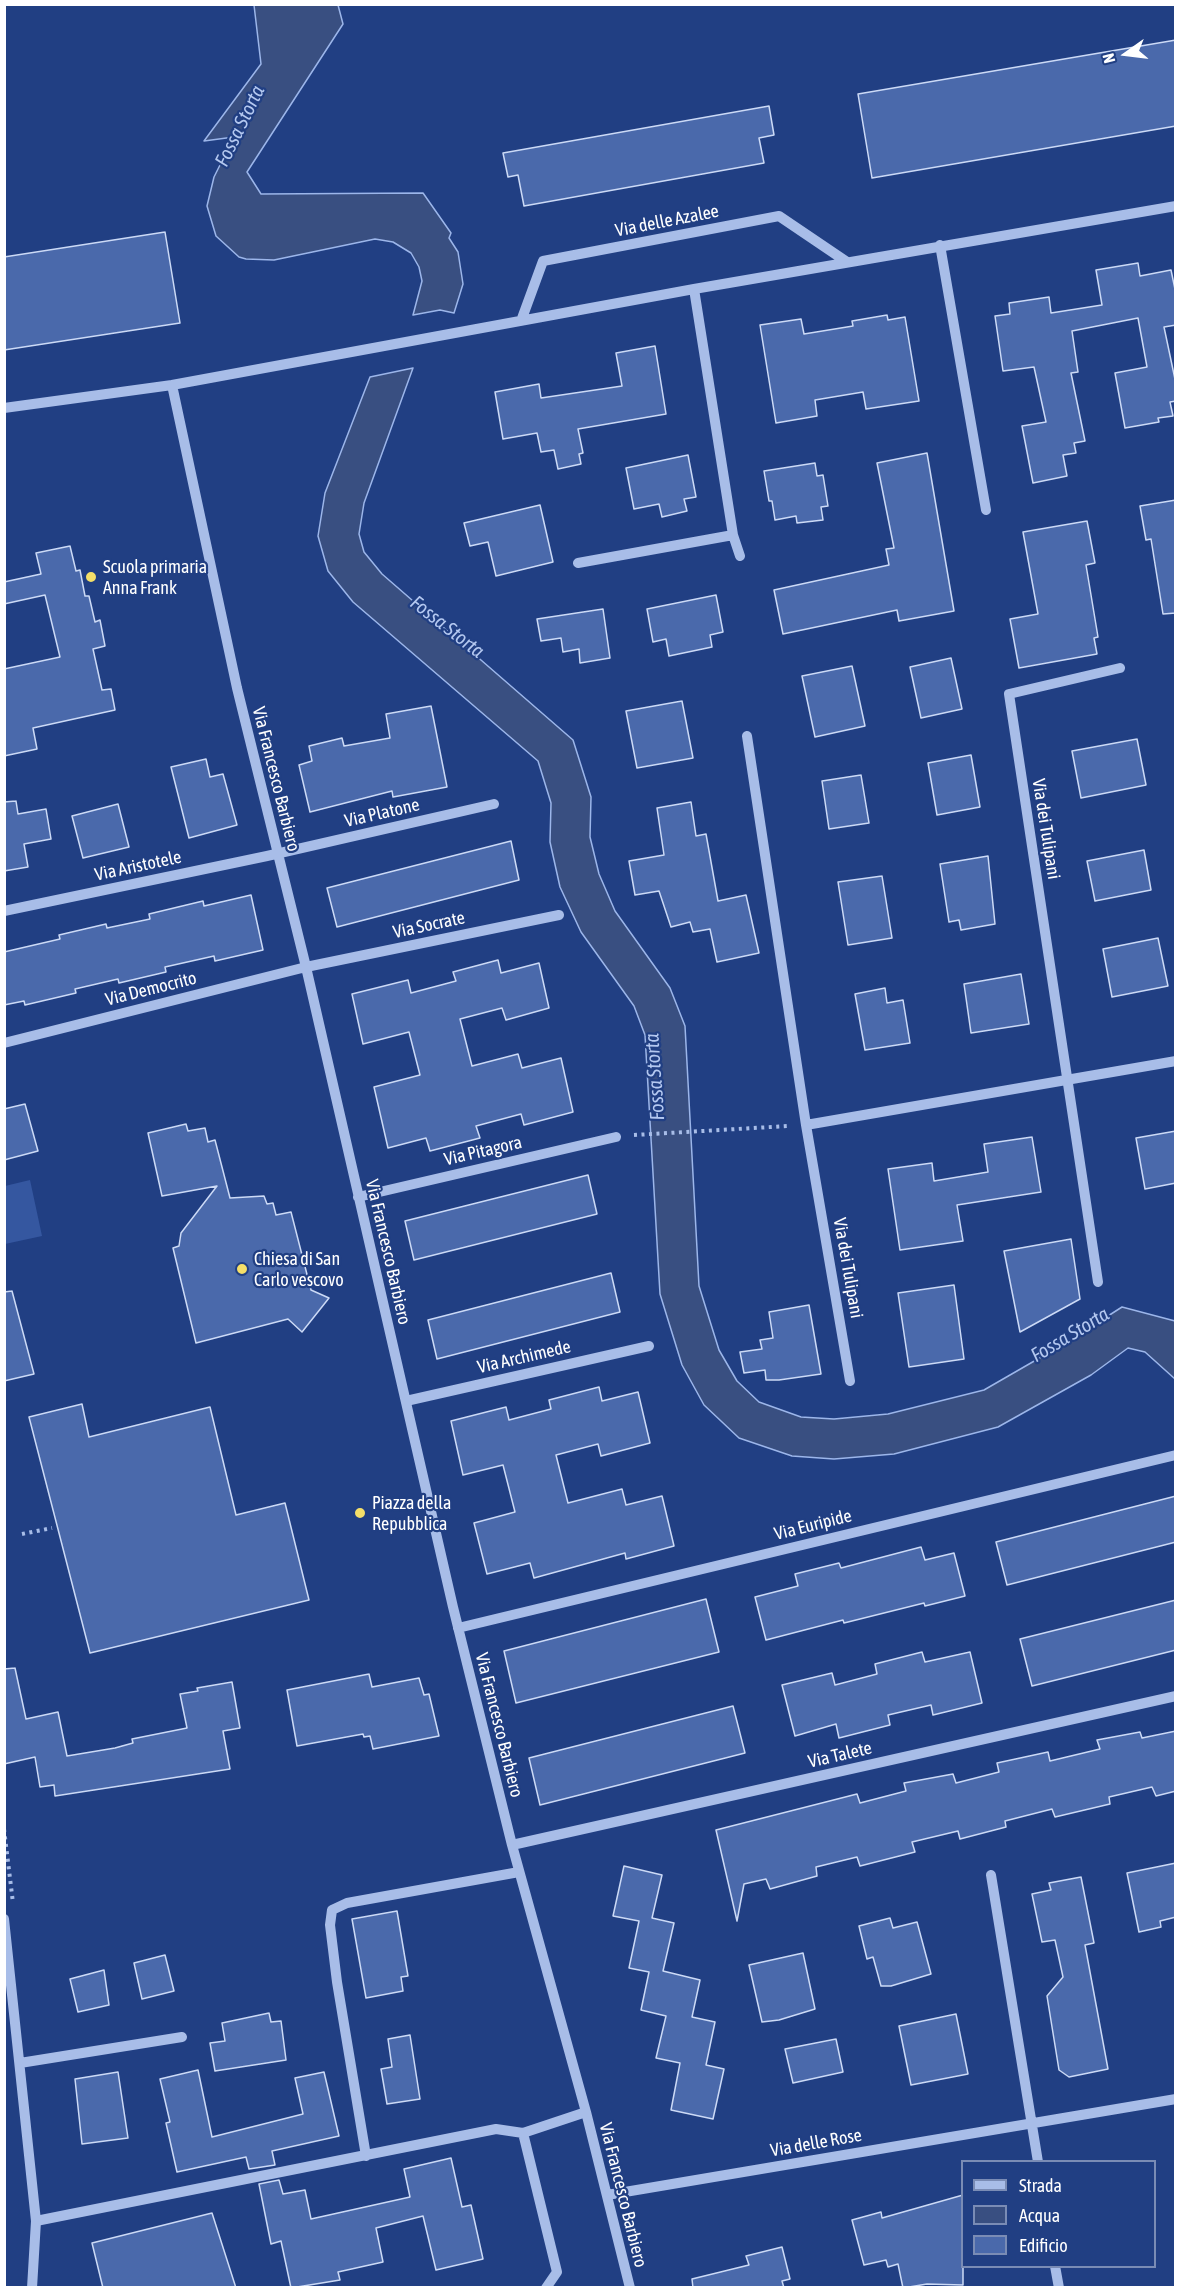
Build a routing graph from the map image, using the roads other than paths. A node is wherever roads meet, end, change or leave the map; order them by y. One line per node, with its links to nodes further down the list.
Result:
1 (1176, 206): 2 (street)
2 (940, 245): 3 (street); 8 (street)
3 (847, 262): 4 (street); 5 (street, Via delle Azalee)
4 (694, 289): 5 (street); 9 (street)
5 (521, 321): 6 (street)
6 (172, 385): 7 (street); 15 (street, Via Francesco Barbiero)
7 (4, 408)
8 (986, 510)
9 (733, 535): 10 (street); 11 (street)
10 (740, 556)
11 (578, 563)
12 (1120, 668): 21 (street, Via dei Tulipani)
13 (747, 736): 22 (street, Via dei Tulipani)
14 (494, 804): 15 (street, Via Platone)
15 (278, 854): 16 (street, Via Aristotele); 18 (street, Via Francesco Barbiero)
16 (4, 911)
17 (559, 915): 18 (street, Via Socrate)
18 (306, 967): 19 (street, Via Democrito); 24 (street, Via Francesco Barbiero)
19 (4, 1043)
20 (1176, 1061): 21 (street)
21 (1068, 1081): 22 (street); 25 (street, Via dei Tulipani)
22 (806, 1125): 27 (street, Via dei Tulipani)
23 (616, 1137): 24 (street, Via Pitagora)
24 (358, 1197): 28 (street, Via Francesco Barbiero)
25 (1098, 1282)
26 (649, 1346): 28 (street, Via Archimede)
27 (850, 1381)
28 (406, 1401): 30 (street, Via Francesco Barbiero)
29 (1176, 1455): 30 (street, Via Euripide)
30 (458, 1628): 32 (street, Via Francesco Barbiero)
31 (1176, 1696): 32 (street, Via Talete)
32 (512, 1845): 33 (street, Via Francesco Barbiero)
33 (519, 1872): 39 (street, Via Francesco Barbiero); 42 (street)
34 (991, 1875): 40 (street)
35 (4, 1919): 37 (street)
36 (182, 2037): 37 (street)
37 (20, 2063): 45 (street)
38 (1176, 2099): 40 (street, Via delle Rose)
39 (586, 2112): 41 (street); 44 (street, Via Francesco Barbiero)
40 (1031, 2123): 43 (street); 44 (street, Via delle Rose)
41 (523, 2133): 42 (street); 48 (street)
42 (366, 2156): 45 (street)
43 (1038, 2160)
44 (607, 2195): 49 (street, Via Francesco Barbiero)
45 (36, 2221): 47 (street)
46 (1055, 2268): 50 (street)
47 (32, 2288)
48 (546, 2288)
49 (630, 2288)
50 (1059, 2288)

